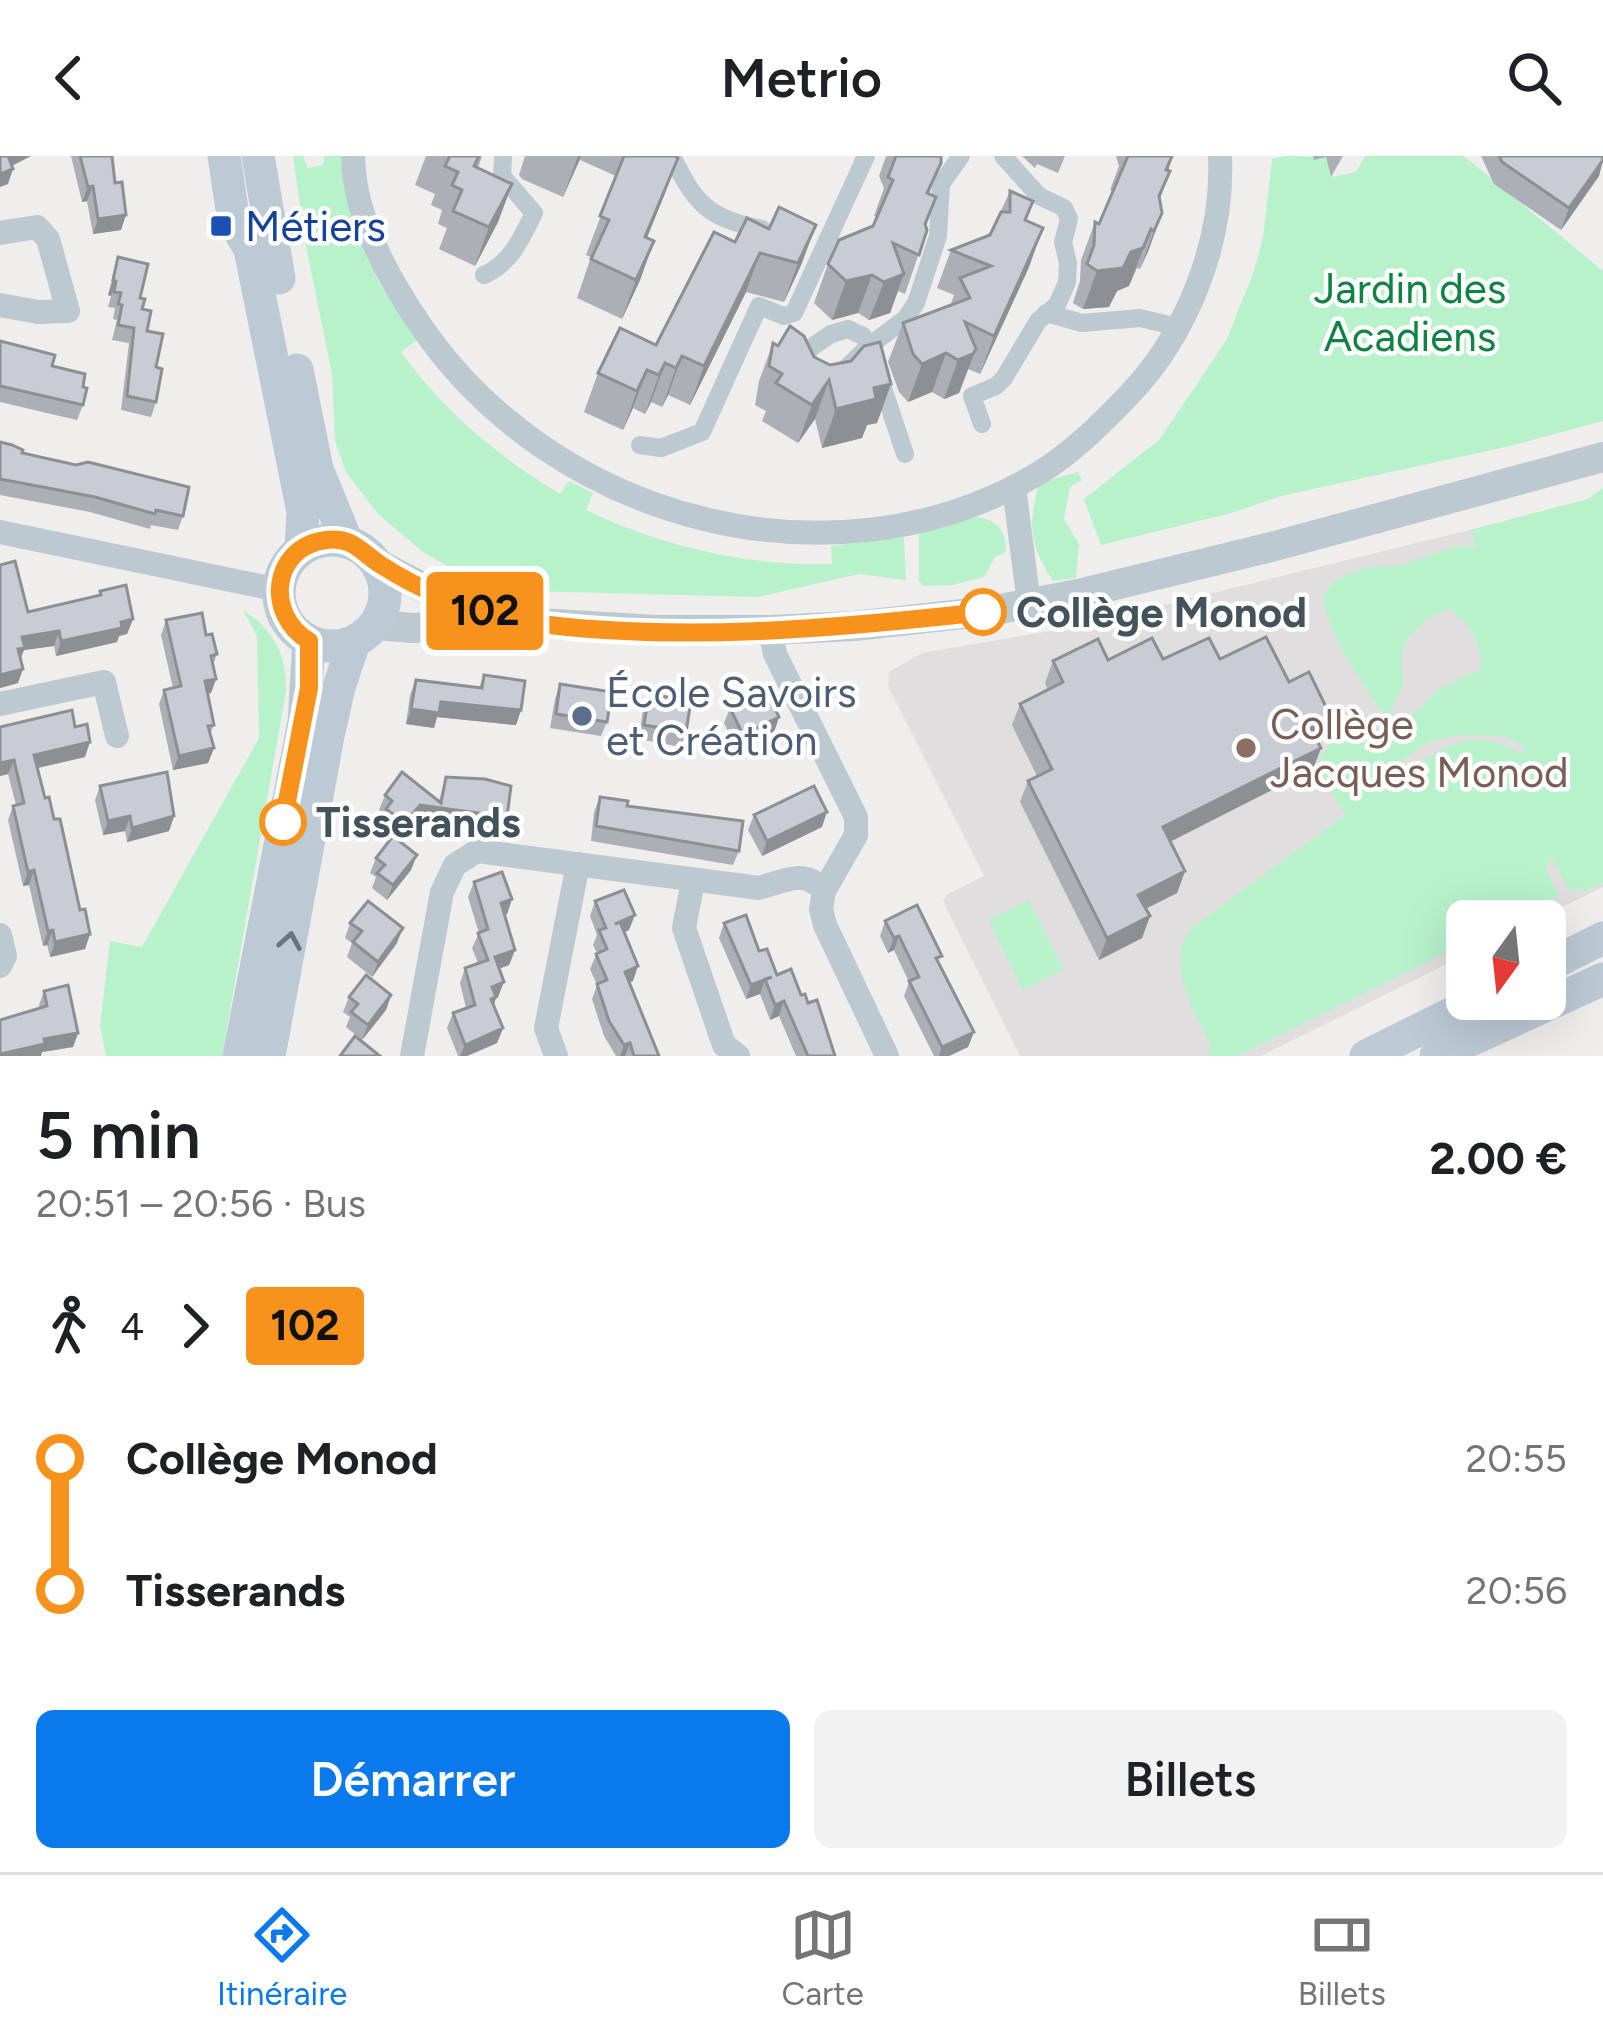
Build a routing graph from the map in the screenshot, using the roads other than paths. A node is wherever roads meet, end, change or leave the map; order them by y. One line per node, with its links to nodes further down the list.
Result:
1 (224, 156): 26 (main road)
2 (258, 156): 25 (main road)
3 (353, 156): 23 (street)
4 (503, 156): 12 (street)
5 (672, 156): 11 (street)
6 (866, 156): 11 (street)
7 (961, 156): 18 (street)
8 (1003, 156): 15 (street)
9 (1220, 156): 16 (street)
10 (0, 233): 13 (street)
11 (806, 242): 14 (street)
12 (484, 275)
13 (0, 304)
14 (794, 313): 17 (street); 20 (street)
15 (1046, 314): 16 (street); 19 (street)
16 (1178, 327): 23 (street)
17 (818, 343): 18 (street); 18 (street)
18 (869, 346): 21 (street)
19 (982, 424)
20 (640, 445)
21 (905, 454)
22 (1603, 457): 29 (street)
23 (1014, 487): 29 (street)
24 (0, 532): 28 (street)
25 (346, 541): 26 (main road); 27 (main road)
26 (302, 549): 28 (main road)
27 (378, 563): 30 (street); 32 (main road)
28 (279, 590): 33 (main road)
29 (1029, 604): 31 (street)
30 (522, 622): 31 (street); 32 (street)
31 (770, 631): 38 (street)
32 (364, 634): 33 (main road); 46 (main road, one-way to 32)
33 (309, 641): 45 (main road)
34 (0, 704): 35 (street)
35 (117, 736)
36 (578, 864): 37 (street); 47 (street); 48 (street)
37 (693, 881): 38 (street); 49 (street)
38 (824, 891): 50 (street)
39 (0, 935): 42 (street)
40 (1603, 938): 41 (main road)
41 (1566, 956)
42 (0, 966)
43 (1603, 980): 52 (main road)
44 (1446, 1016): 51 (main road)
45 (239, 1056)
46 (269, 1056)
47 (412, 1056)
48 (556, 1056)
49 (738, 1056)
50 (887, 1056)
51 (1366, 1056)
52 (1436, 1056)

